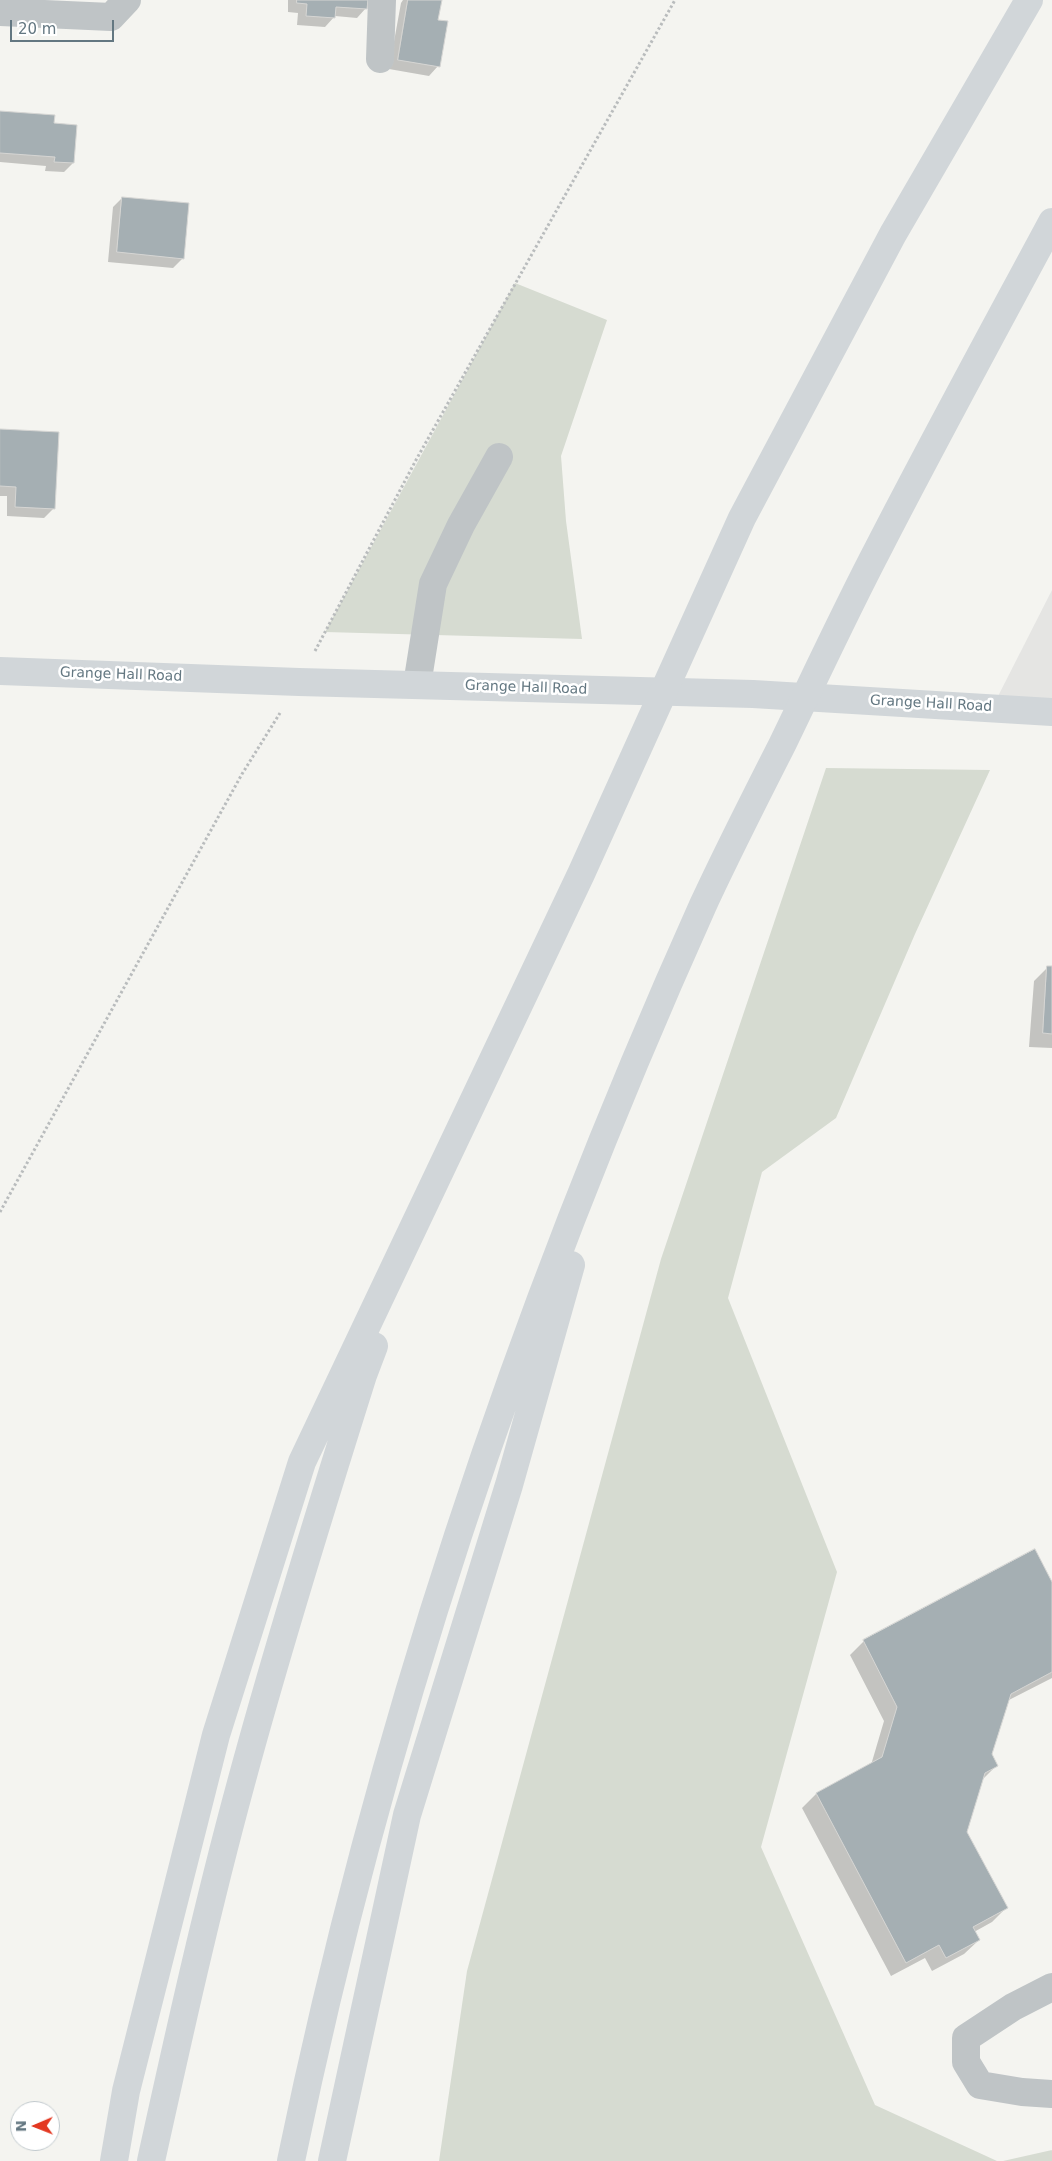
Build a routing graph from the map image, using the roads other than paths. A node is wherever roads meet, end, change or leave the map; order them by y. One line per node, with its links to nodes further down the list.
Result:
1 (382, 0): 5 (street)
2 (1029, 0): 12 (main road)
3 (119, 8): 4 (street)
4 (0, 12)
5 (380, 59)
6 (1052, 222): 11 (main road)
7 (499, 457): 9 (street)
8 (0, 670): 9 (main road, Grange Hall Road)
9 (417, 685): 10 (main road, Grange Hall Road)
10 (1052, 712)
11 (616, 1106): 17 (main road); 18 (main road)
12 (468, 1110): 15 (main road); 16 (main road)
13 (1052, 1987): 14 (street)
14 (1052, 2094)
15 (114, 2161)
16 (151, 2161)
17 (291, 2161)
18 (332, 2161)

